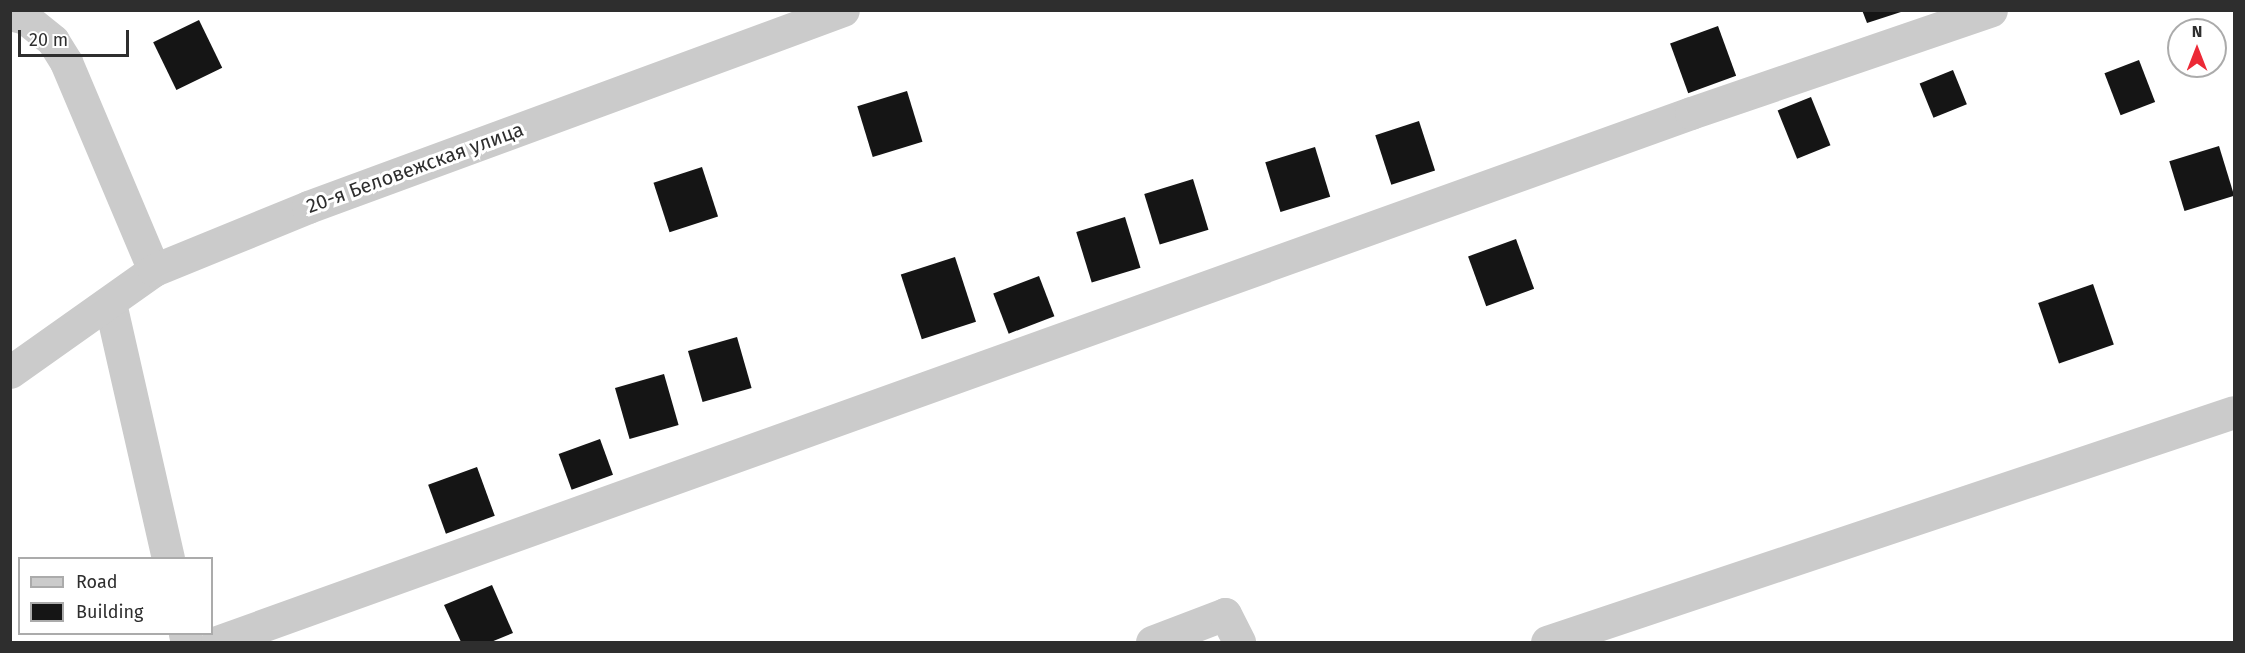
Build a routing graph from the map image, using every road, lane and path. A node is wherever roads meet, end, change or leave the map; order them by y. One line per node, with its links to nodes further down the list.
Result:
1 (1991, 10): 9 (street)
2 (23, 14): 4 (street)
3 (825, 14): 4 (street, 20-я Беловежская улица)
4 (154, 270): 5 (street, 20-я Беловежская улица)
5 (110, 303): 6 (street, 20-я Беловежская улица); 8 (street)
6 (10, 372)
7 (2235, 412): 12 (street)
8 (168, 557)
9 (217, 642)
10 (1152, 642): 11 (street)
11 (1239, 642)
12 (1547, 642)

